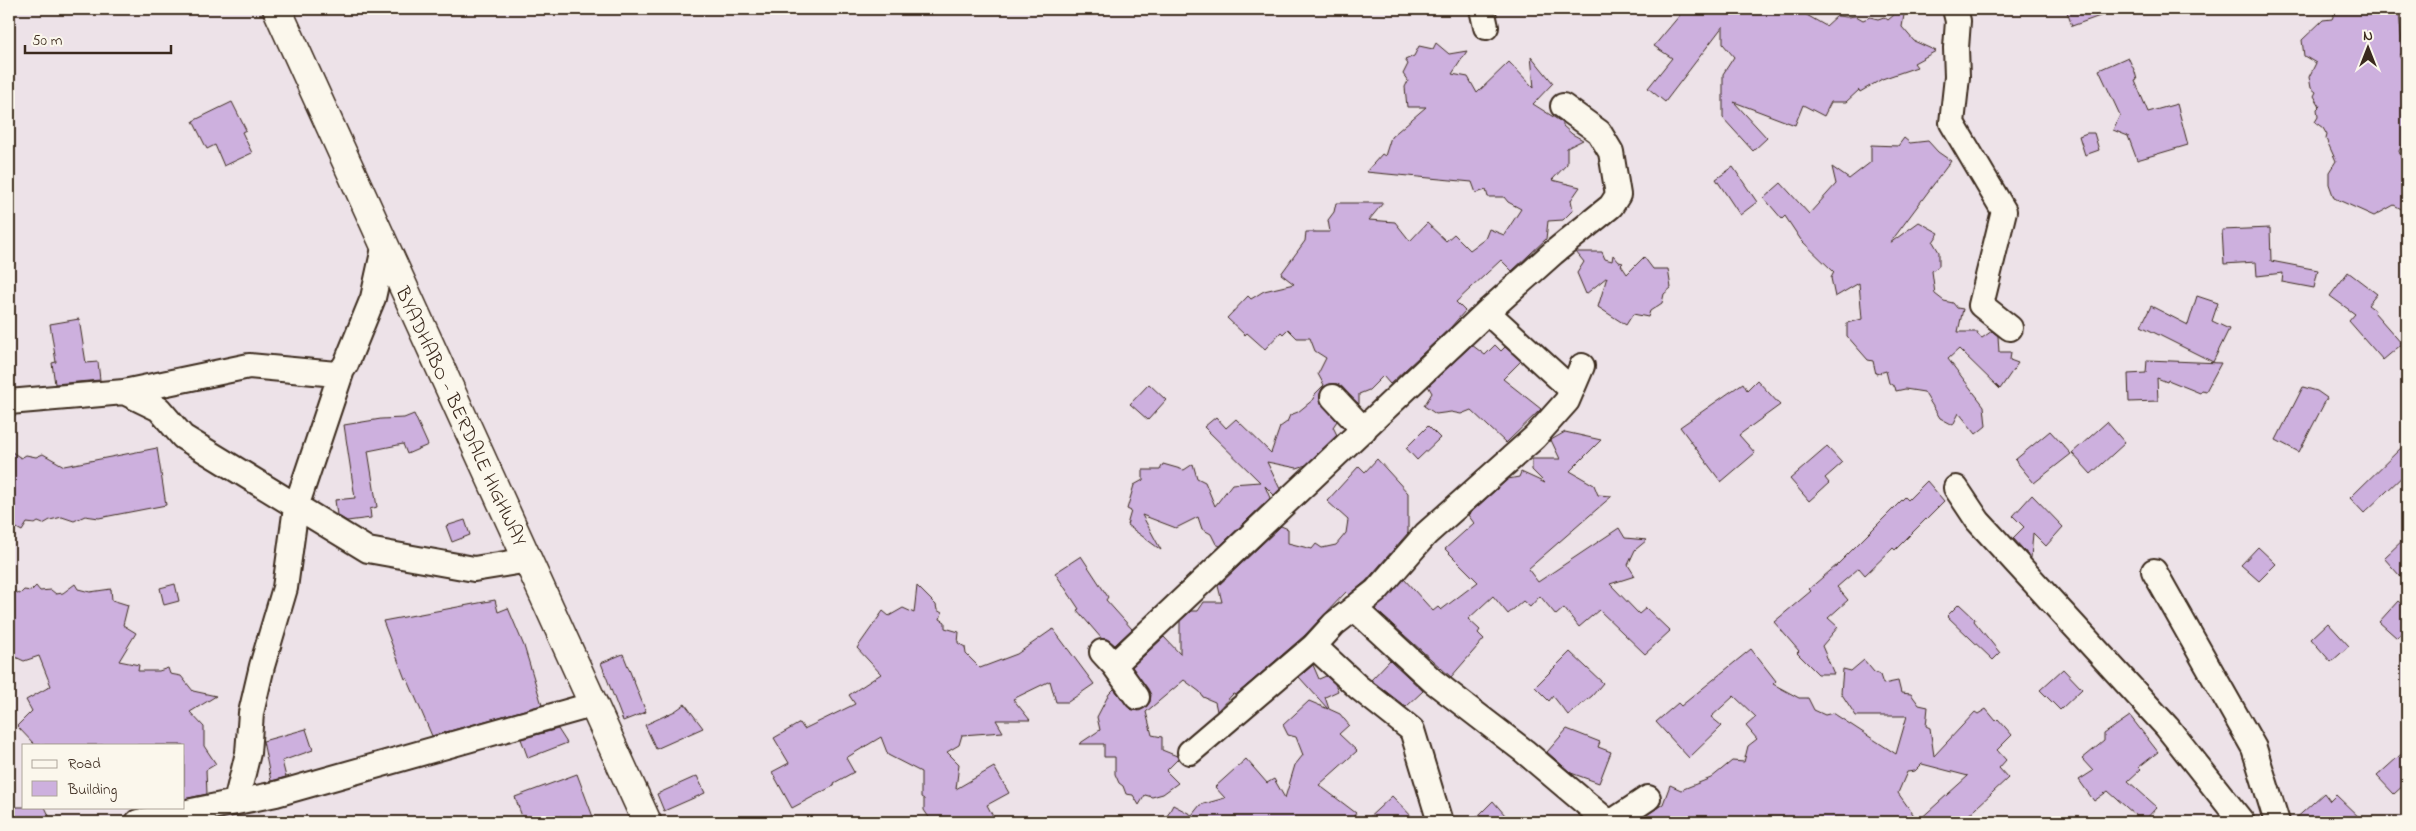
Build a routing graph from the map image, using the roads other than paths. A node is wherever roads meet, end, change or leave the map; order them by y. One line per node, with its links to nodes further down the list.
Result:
1 (277, 9): 4 (main road, BYADHABO - BERDALE HIGHWAY)
2 (1955, 9): 6 (street)
3 (1564, 106): 5 (street)
4 (384, 248): 8 (street); 16 (main road, BYADHABO - BERDALE HIGHWAY)
5 (1487, 312): 9 (street); 13 (street)
6 (2010, 328)
7 (1582, 366): 9 (street)
8 (342, 370): 10 (street); 15 (street)
9 (1572, 390): 18 (street)
10 (124, 392): 12 (street); 15 (street)
11 (1333, 397): 13 (street)
12 (9, 402)
13 (1364, 430): 20 (street)
14 (1956, 488): 30 (street)
15 (296, 507): 16 (street); 24 (street)
16 (529, 560): 21 (main road, BYADHABO - BERDALE HIGHWAY)
17 (2154, 571): 31 (street)
18 (1354, 608): 19 (street); 28 (street)
19 (1314, 646): 22 (street); 27 (street)
20 (1137, 697)
21 (595, 704): 24 (street); 26 (main road, BYADHABO - BERDALE HIGHWAY)
22 (1190, 752)
23 (1648, 798): 29 (street)
24 (236, 802): 25 (street)
25 (138, 822)
26 (648, 822)
27 (1440, 822)
28 (1608, 822)
29 (1612, 822)
30 (2242, 822)
31 (2276, 822)

